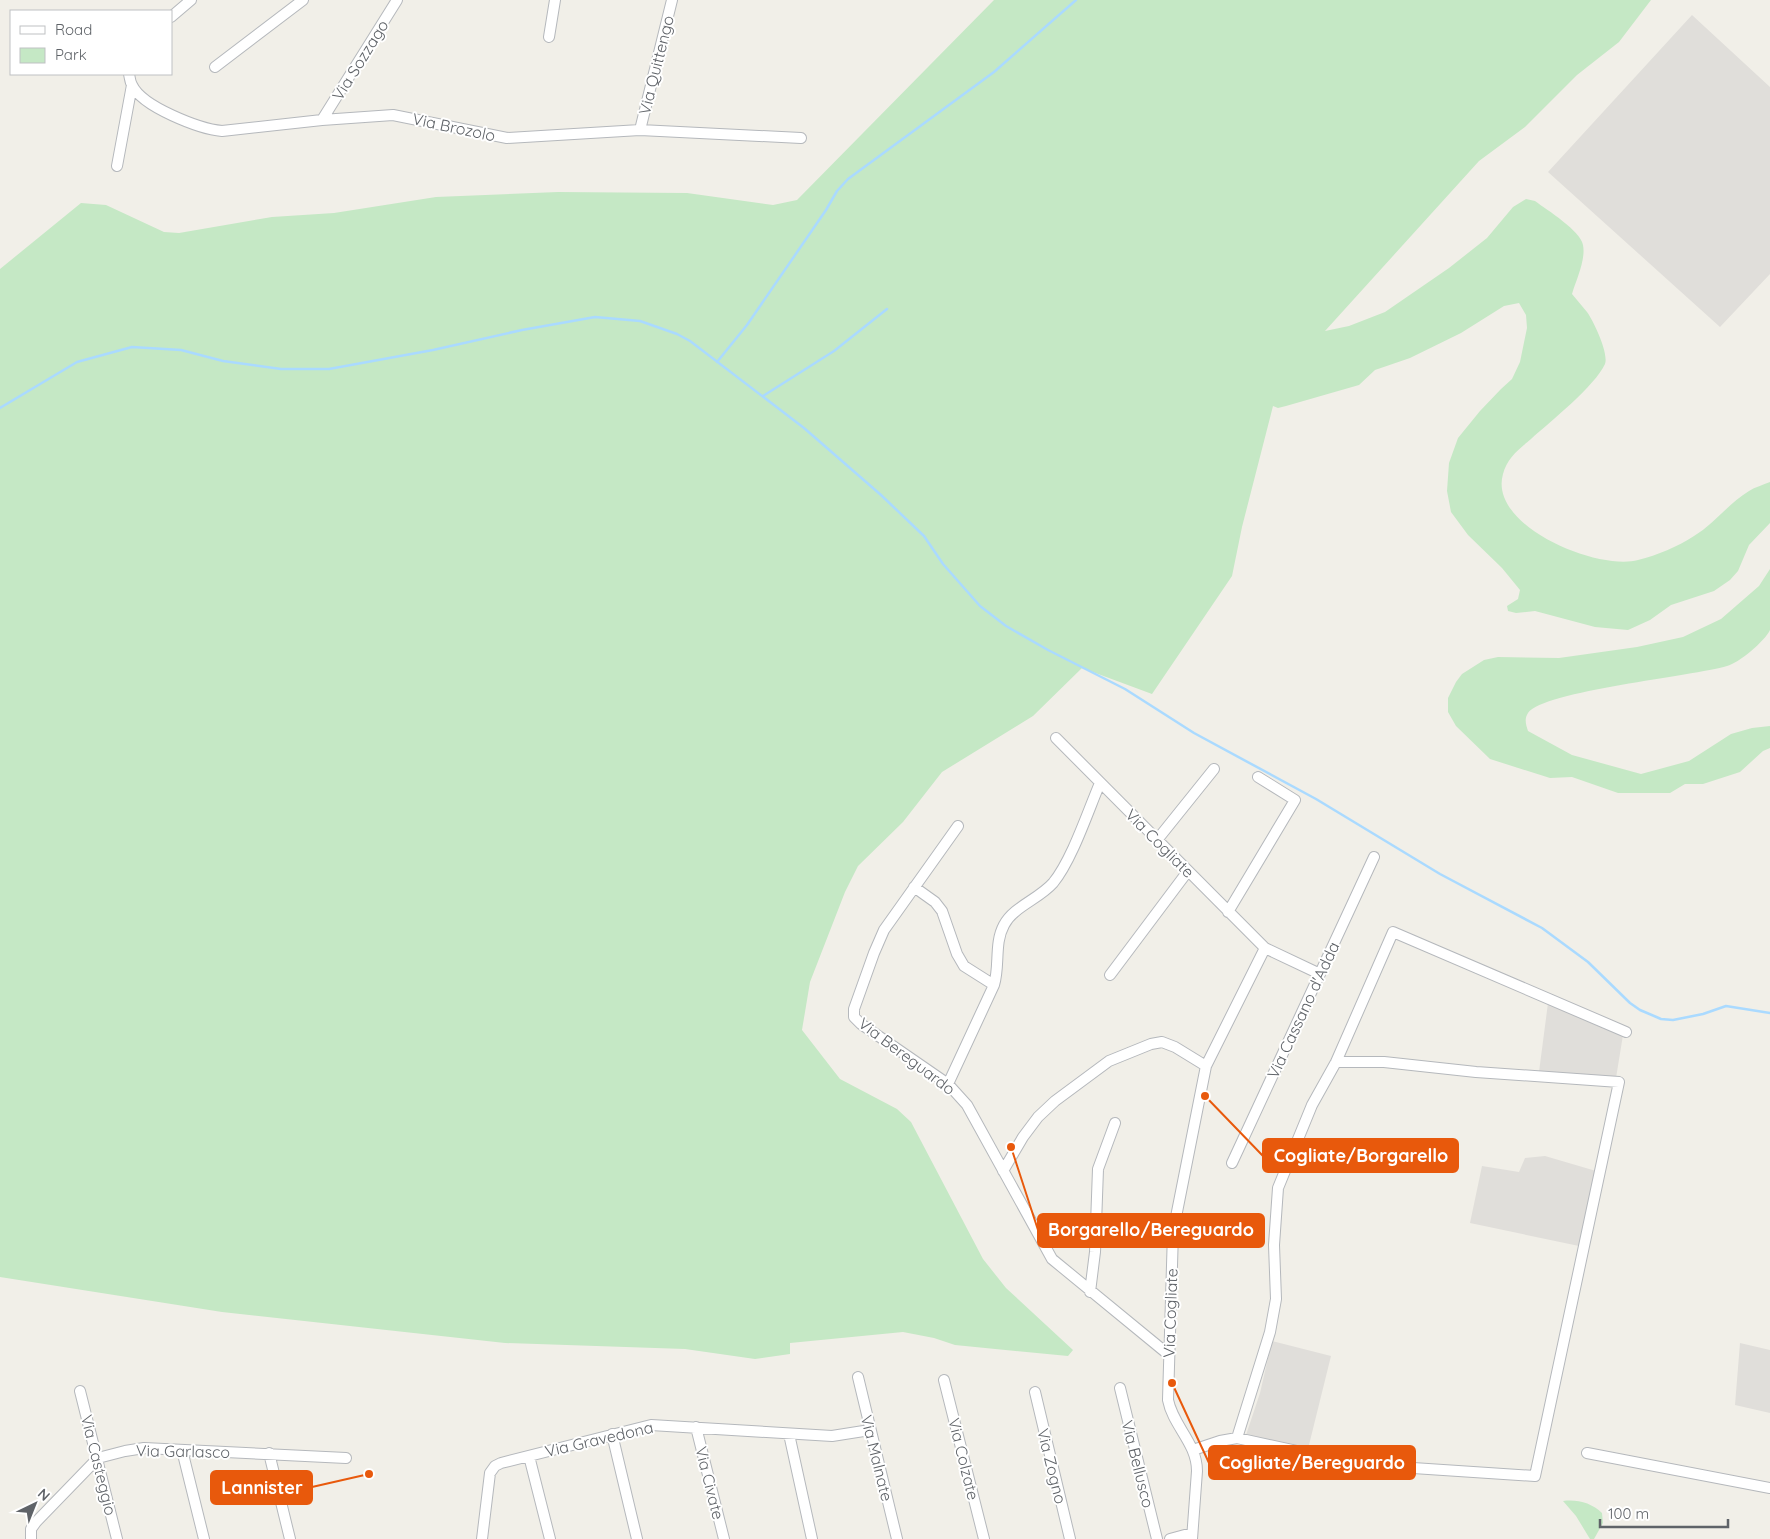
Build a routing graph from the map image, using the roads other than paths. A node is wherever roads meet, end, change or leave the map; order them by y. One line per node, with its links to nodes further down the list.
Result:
1 (191, 0): 6 (street)
2 (303, 0): 8 (street)
3 (397, 0): 11 (street, Via Sozzago)
4 (556, 0): 7 (street)
5 (672, 0): 12 (street, Via Quittengo)
6 (172, 16)
7 (549, 37)
8 (215, 66)
9 (129, 75): 10 (street)
10 (132, 85): 11 (street, Via Brozolo); 14 (street)
11 (322, 120): 12 (street, Via Brozolo)
12 (640, 130): 13 (street, Via Brozolo)
13 (801, 138)
14 (117, 166)
15 (1056, 738): 18 (street, Via Cogliate)
16 (1214, 769): 20 (street)
17 (1258, 777): 24 (street)
18 (1100, 783): 20 (street, Via Cogliate); 28 (street)
19 (958, 826): 23 (street, Via Bereguardo)
20 (1157, 840): 22 (street, Via Cogliate)
21 (1374, 857): 26 (street, Via Cassano d'Adda)
22 (1188, 871): 24 (street, Via Cogliate); 27 (street)
23 (914, 887): 28 (street); 32 (street, Via Bereguardo)
24 (1228, 912): 25 (street, Via Cogliate)
25 (1265, 948): 26 (street, Via Cogliate); 31 (street, Via Cogliate)
26 (1320, 974): 34 (street, Via Cassano d'Adda)
27 (1110, 975)
28 (994, 985): 32 (street)
29 (1626, 1032): 30 (street)
30 (1336, 1062): 47 (street); 47 (street)
31 (1206, 1066): 35 (street); 37 (street, Via Cogliate)
32 (948, 1084): 35 (street, Via Bereguardo)
33 (1115, 1123): 36 (street)
34 (1232, 1163)
35 (1003, 1171): 36 (street, Via Bereguardo)
36 (1090, 1292): 37 (street, Via Bereguardo)
37 (1169, 1355): 49 (street, Via Cogliate)
38 (858, 1376): 44 (street, Via Malnate)
39 (944, 1380): 67 (street, Via Colzate)
40 (1120, 1388): 69 (street, Via Bellusco)
41 (80, 1391): 53 (street, Via Casteggio)
42 (1035, 1392): 68 (street, Via Zogno)
43 (696, 1427): 45 (street, Via Gravedona); 46 (street, Via Gravedona); 64 (street, Via Civate)
44 (870, 1430): 46 (street, Via Gravedona); 66 (street, Via Malnate)
45 (612, 1434): 52 (street, Via Gravedona); 63 (street)
46 (789, 1434): 65 (street)
47 (1237, 1438): 49 (street)
48 (182, 1450): 50 (street, Via Garlasco); 53 (street, Via Garlasco); 59 (street)
49 (1193, 1450): 56 (street, Via Cogliate)
50 (269, 1453): 54 (street, Via Garlasco); 60 (street)
51 (1587, 1453): 55 (street)
52 (530, 1456): 61 (street, Via Gravedona); 62 (street)
53 (98, 1458): 57 (street); 58 (street, Via Casteggio)
54 (346, 1458)
55 (1770, 1488)
56 (1192, 1536): 70 (street)
57 (31, 1539)
58 (117, 1539)
59 (204, 1539)
60 (290, 1539)
61 (482, 1539)
62 (550, 1539)
63 (638, 1539)
64 (724, 1539)
65 (812, 1539)
66 (897, 1539)
67 (984, 1539)
68 (1070, 1539)
69 (1156, 1539)
70 (1170, 1539)

